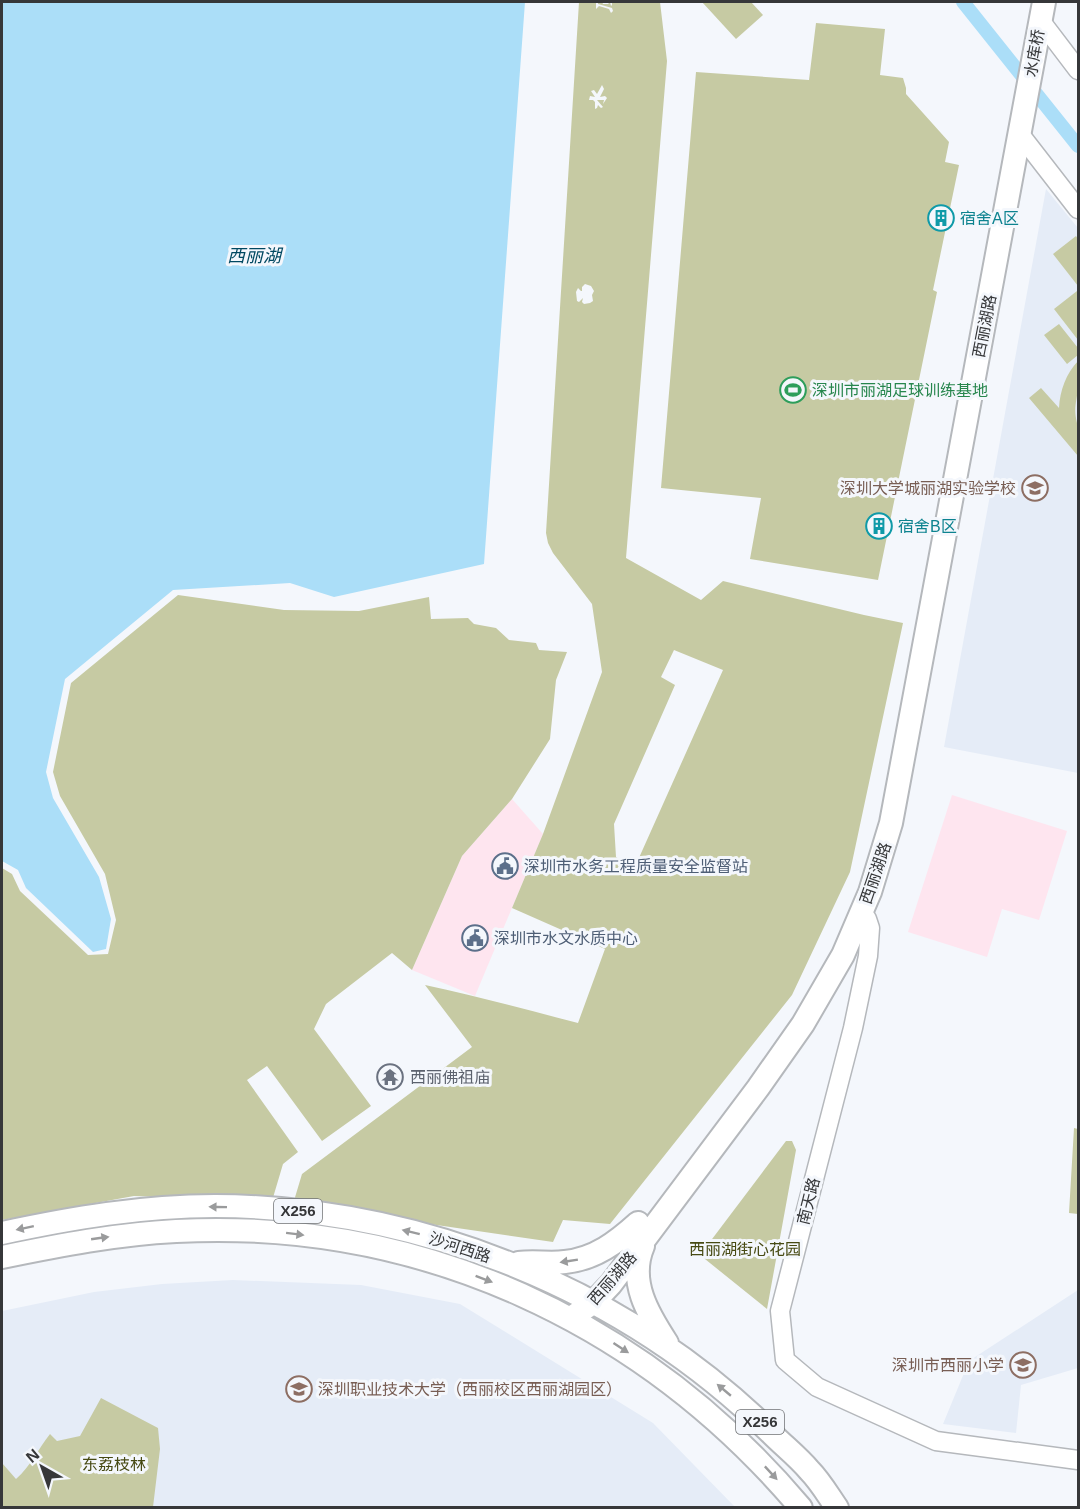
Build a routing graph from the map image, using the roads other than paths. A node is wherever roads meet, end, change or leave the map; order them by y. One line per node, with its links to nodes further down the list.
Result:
1 (1035, 10): 2 (street); 3 (main road, 水库桥)
2 (1078, 70)
3 (1021, 85): 4 (main road, 西丽湖路); 7 (main road, 西丽湖路)
4 (1019, 133): 5 (street); 6 (main road, 西丽湖路)
5 (1078, 209)
6 (862, 912): 7 (main road, 西丽湖路); 14 (street, 南天路)
7 (644, 1228): 10 (main road, one-way to 10); 11 (main road, 西丽湖路); 13 (main road)
8 (2, 1233): 10 (main road, 沙河西路 / X256, one-way to 8)
9 (2, 1257): 12 (main road, 沙河西路 / X256, one-way to 12)
10 (508, 1263): 11 (main road, 沙河西路 / X256)
11 (588, 1300): 12 (main road, 西丽湖路); 13 (main road, 沙河西路 / X256)
12 (571, 1318): 15 (main road, 沙河西路 / X256, one-way to 15)
13 (671, 1349): 16 (main road, 沙河西路 / X256, one-way to 13)
14 (1078, 1460)
15 (801, 1508)
16 (837, 1508)

